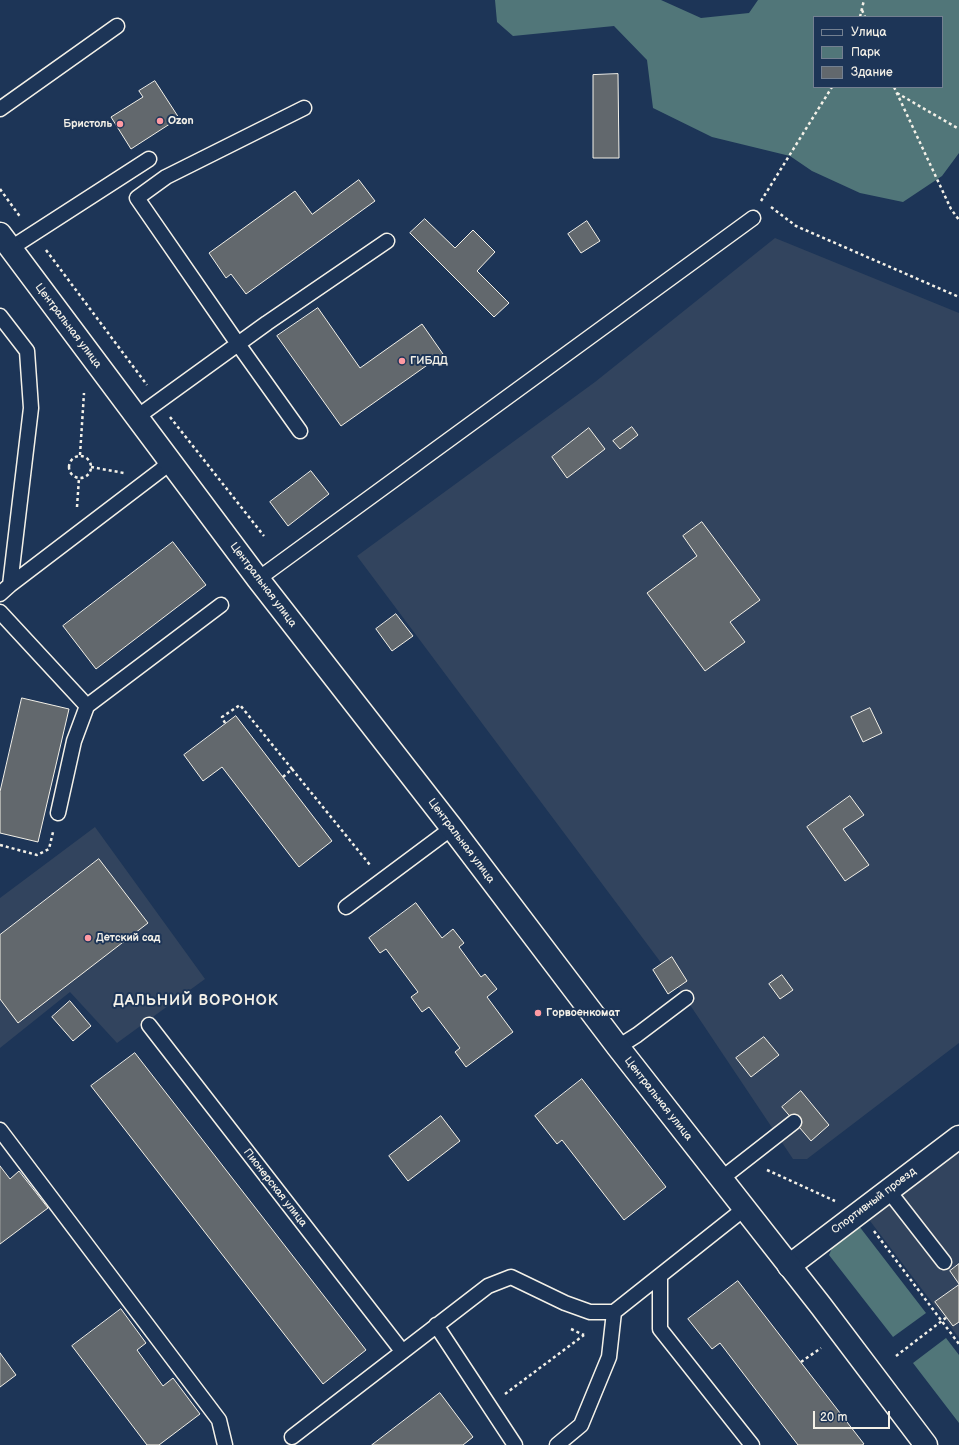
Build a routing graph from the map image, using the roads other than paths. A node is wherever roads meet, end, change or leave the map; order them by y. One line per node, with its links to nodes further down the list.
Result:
1 (117, 26): 3 (lane)
2 (304, 108): 9 (lane)
3 (0, 110)
4 (149, 159): 6 (lane)
5 (753, 218): 13 (lane)
6 (5, 241): 10 (main road, Центральная улица)
7 (387, 241): 9 (lane)
8 (0, 316): 14 (lane)
9 (238, 344): 10 (lane); 11 (lane)
10 (137, 418): 12 (main road, Центральная улица)
11 (300, 431)
12 (170, 460): 13 (main road, Центральная улица); 14 (lane)
13 (258, 580): 19 (main road, Центральная улица)
14 (5, 590)
15 (221, 605): 17 (lane)
16 (0, 612): 17 (lane)
17 (87, 706): 18 (lane)
18 (58, 813)
19 (452, 828): 20 (lane); 23 (main road, Центральная улица)
20 (346, 907)
21 (686, 998): 23 (lane)
22 (149, 1025): 35 (lane, Пионерская улица)
23 (618, 1047): 27 (main road, Центральная улица)
24 (794, 1122): 27 (lane)
25 (0, 1130): 37 (lane)
26 (959, 1137): 28 (main road, Спортивный проезд)
27 (721, 1179): 29 (main road, Центральная улица)
28 (888, 1190): 30 (lane); 31 (main road, Спортивный проезд)
29 (744, 1209): 31 (main road, Центральная улица); 32 (lane)
30 (944, 1262)
31 (789, 1266): 41 (main road, Центральная улица)
32 (660, 1276): 33 (lane); 40 (lane)
33 (614, 1312): 34 (lane); 39 (lane)
34 (436, 1325): 35 (lane); 38 (lane)
35 (402, 1351): 36 (lane)
36 (292, 1437)
37 (225, 1445)
38 (515, 1445)
39 (558, 1445)
40 (752, 1445)
41 (926, 1445)

